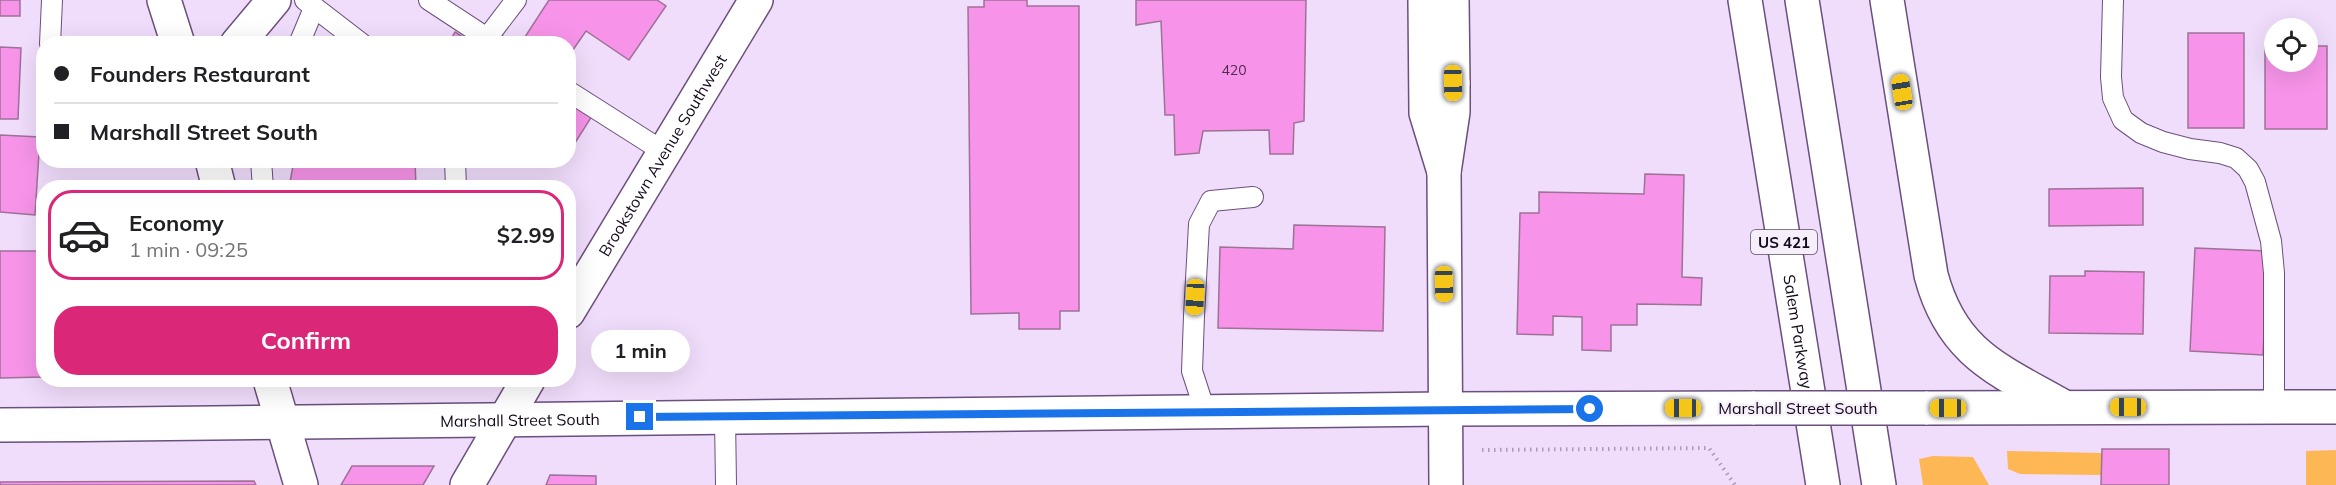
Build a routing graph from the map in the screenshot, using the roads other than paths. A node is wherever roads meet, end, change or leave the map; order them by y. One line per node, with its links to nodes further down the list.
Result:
1 (51, 0): 14 (lane)
2 (164, 0): 15 (main road)
3 (274, 0): 16 (main road)
4 (429, 0): 19 (lane)
5 (516, 0): 20 (lane)
6 (756, 0): 22 (main road, Brookstown Avenue Southwest)
7 (1425, 0): 23 (main road)
8 (1452, 0): 23 (main road)
9 (1745, 0): 41 (main road, Salem Parkway / US 421)
10 (1802, 0): 42 (main road, US 421)
11 (1887, 0): 28 (main road)
12 (2113, 0): 29 (lane)
13 (309, 4): 17 (lane); 18 (lane)
14 (50, 36)
15 (175, 36)
16 (244, 36)
17 (301, 36)
18 (351, 36)
19 (483, 36)
20 (494, 36)
21 (576, 97): 22 (lane)
22 (664, 153): 25 (main road, Brookstown Avenue Southwest)
23 (1443, 172): 31 (main road)
24 (1253, 197): 32 (lane)
25 (576, 299)
26 (272, 387): 35 (main road)
27 (524, 387): 34 (main road)
28 (2064, 407): 29 (main road, Marshall Street South); 31 (main road, Marshall Street South, bridge)
29 (2274, 407): 30 (main road, Marshall Street South)
30 (2336, 407)
31 (1445, 409): 32 (main road, Marshall Street South); 40 (main road)
32 (1205, 411): 33 (main road, Marshall Street South)
33 (725, 417): 34 (main road, Marshall Street South); 39 (lane)
34 (504, 419): 35 (main road, Marshall Street South); 38 (main road)
35 (282, 424): 36 (main road, Marshall Street South); 37 (main road)
36 (0, 425)
37 (301, 485)
38 (467, 485)
39 (726, 485)
40 (1446, 485)
41 (1823, 485)
42 (1879, 485)

